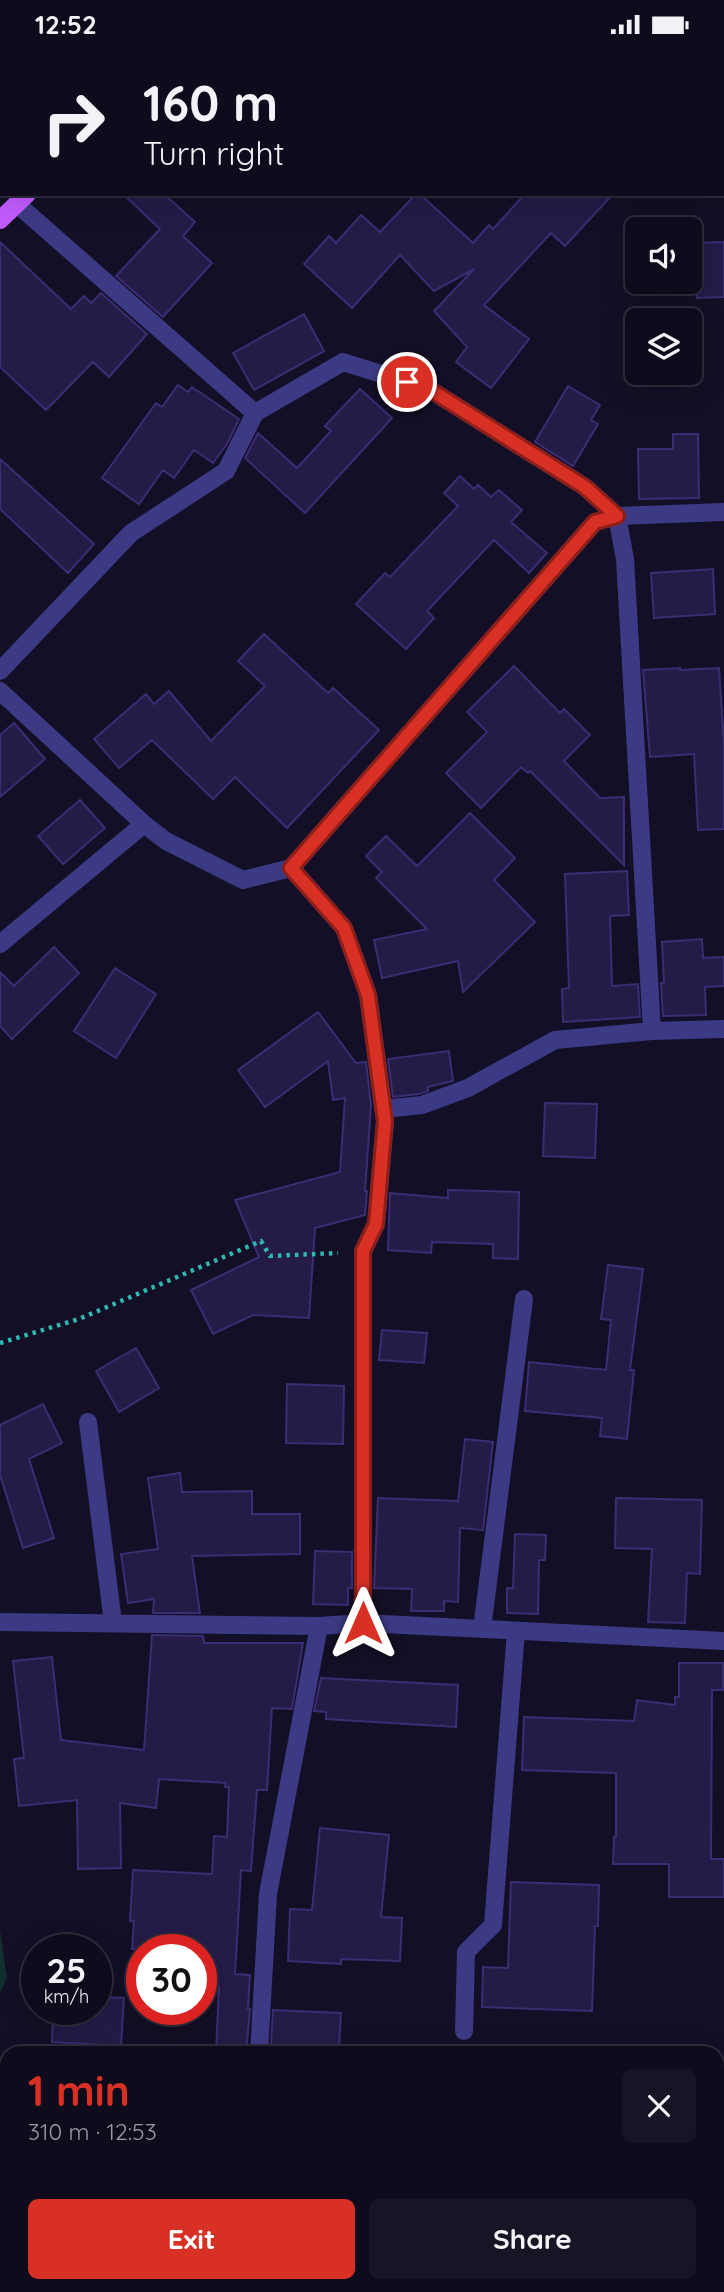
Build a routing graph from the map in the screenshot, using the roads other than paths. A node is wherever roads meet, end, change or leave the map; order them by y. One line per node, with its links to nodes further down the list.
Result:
1 (22, 199): 2 (main road); 3 (street)
2 (0, 220)
3 (255, 412): 5 (street); 6 (street)
4 (724, 512): 5 (street)
5 (617, 516): 9 (street); 12 (street)
6 (0, 671)
7 (0, 691): 8 (street)
8 (144, 824): 9 (street); 10 (street)
9 (291, 868): 13 (street)
10 (0, 944)
11 (724, 1029): 12 (street)
12 (652, 1031): 13 (street)
13 (383, 1109): 18 (street)
14 (524, 1299): 20 (street)
15 (88, 1422): 17 (street)
16 (0, 1622): 17 (street)
17 (113, 1623): 19 (street)
18 (363, 1623): 19 (street); 20 (street)
19 (319, 1626): 24 (street)
20 (482, 1629): 21 (street)
21 (516, 1631): 22 (street); 23 (street)
22 (724, 1641)
23 (464, 2031)
24 (259, 2046)

